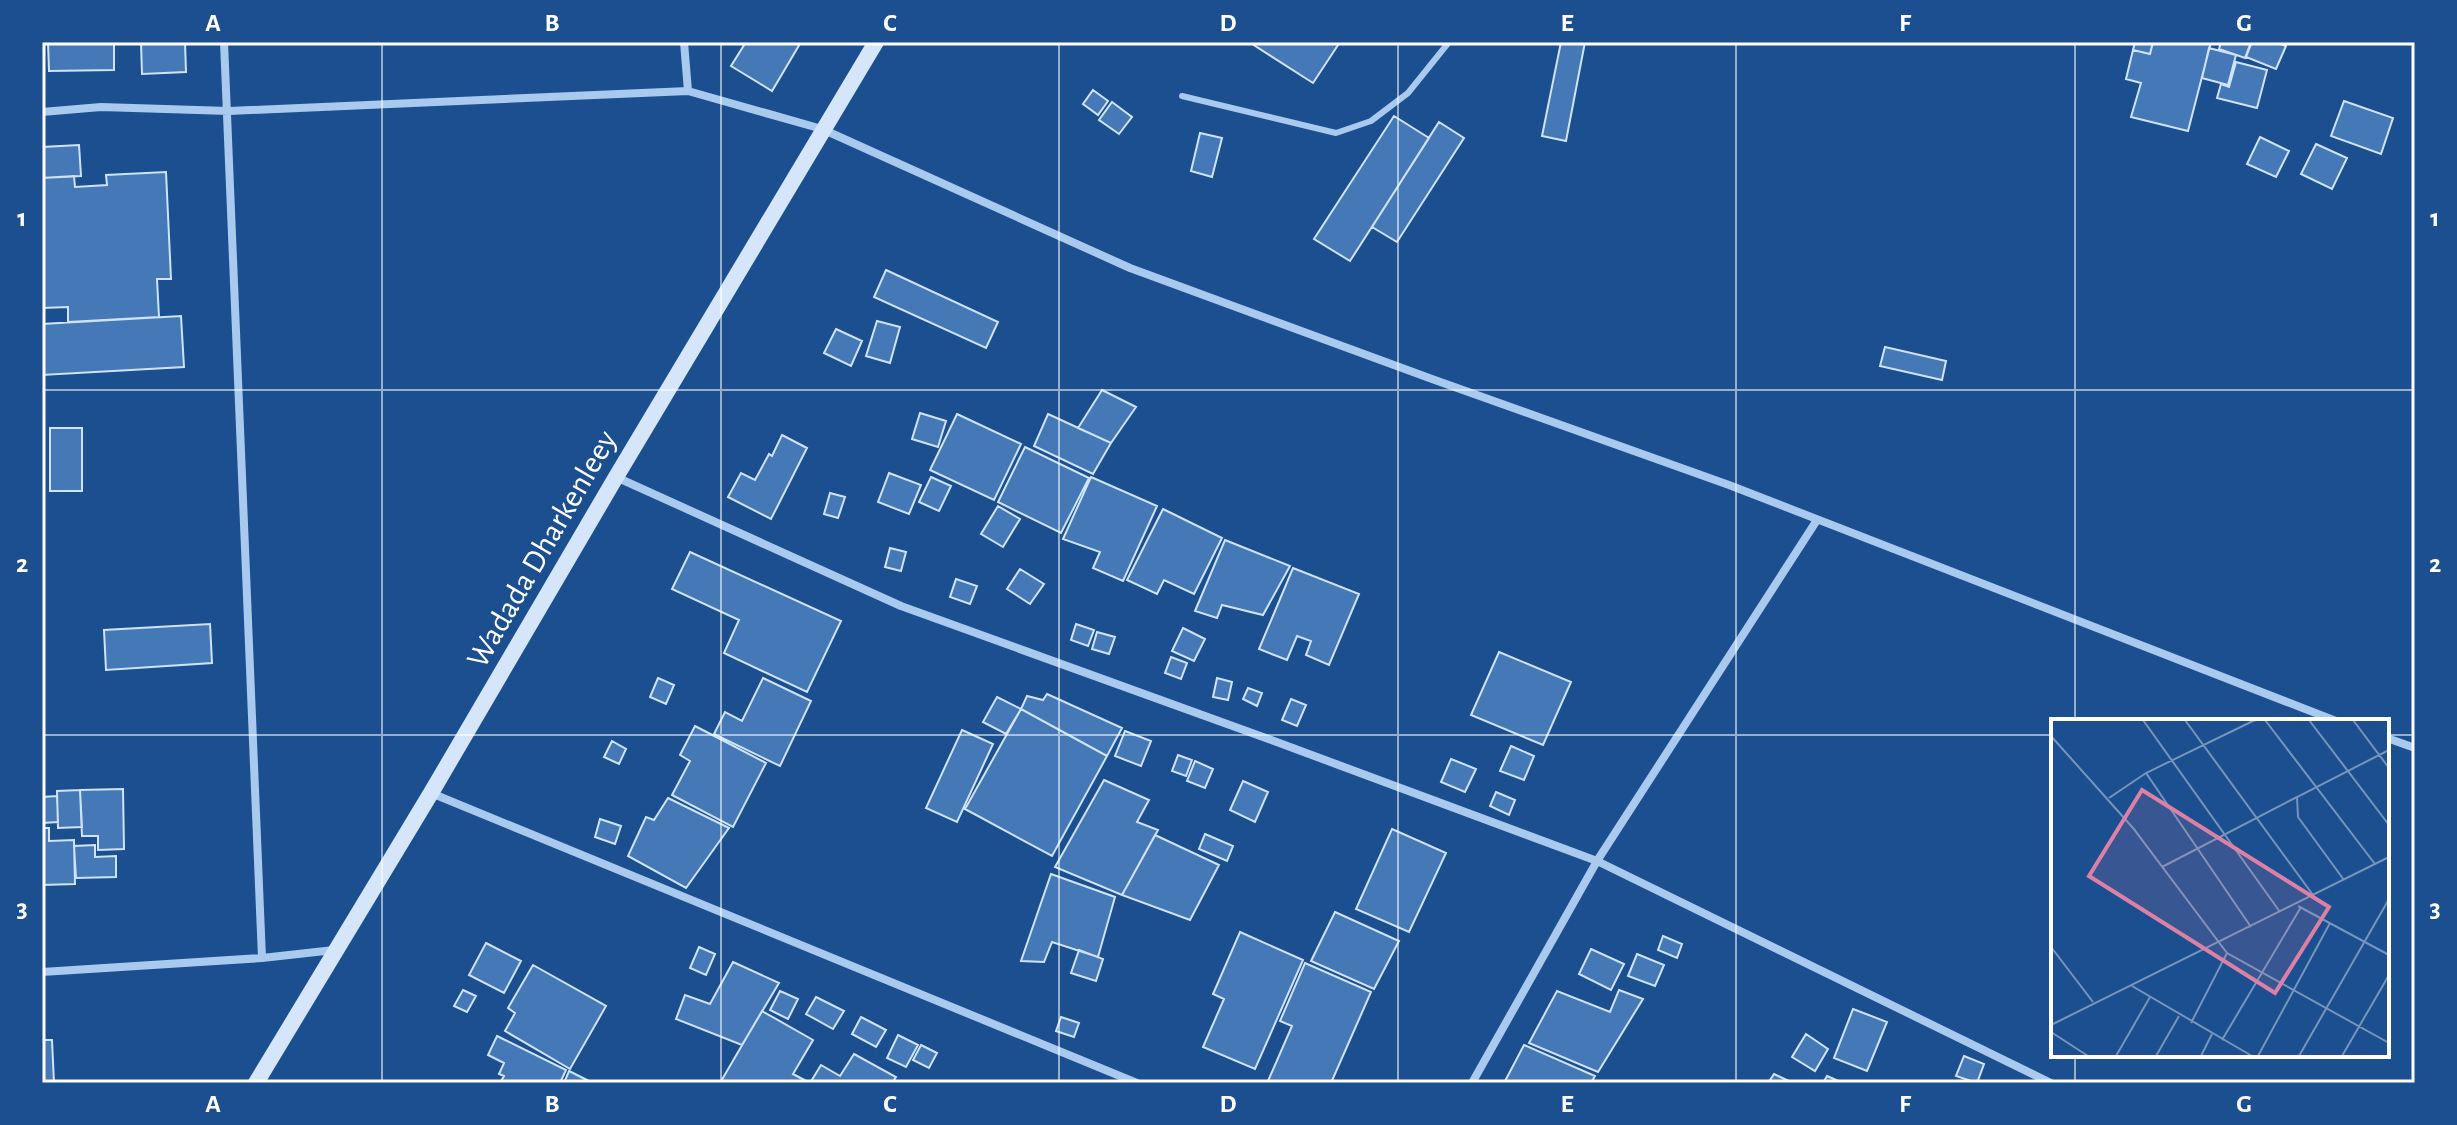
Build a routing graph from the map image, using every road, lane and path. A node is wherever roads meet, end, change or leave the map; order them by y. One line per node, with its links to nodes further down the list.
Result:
1 (224, 42): 7 (street)
2 (684, 42): 5 (street)
3 (876, 42): 9 (main road, Wadada Dharkenleey)
4 (1449, 42): 6 (lane)
5 (688, 91): 7 (street); 9 (street)
6 (1182, 96)
7 (229, 111): 8 (street); 18 (street)
8 (42, 112)
9 (822, 129): 10 (main road, Wadada Dharkenleey); 11 (street)
10 (616, 477): 15 (main road, Wadada Dharkenleey); 16 (street)
11 (1817, 520): 12 (street); 16 (street)
12 (2331, 719)
13 (2389, 739): 14 (street)
14 (2415, 748)
15 (431, 793): 17 (main road, Wadada Dharkenleey); 21 (street)
16 (1597, 861): 22 (street); 23 (street)
17 (335, 950): 18 (street); 20 (main road, Wadada Dharkenleey)
18 (262, 958): 19 (street)
19 (42, 972)
20 (256, 1083)
21 (1137, 1083)
22 (1472, 1083)
23 (2051, 1083)

